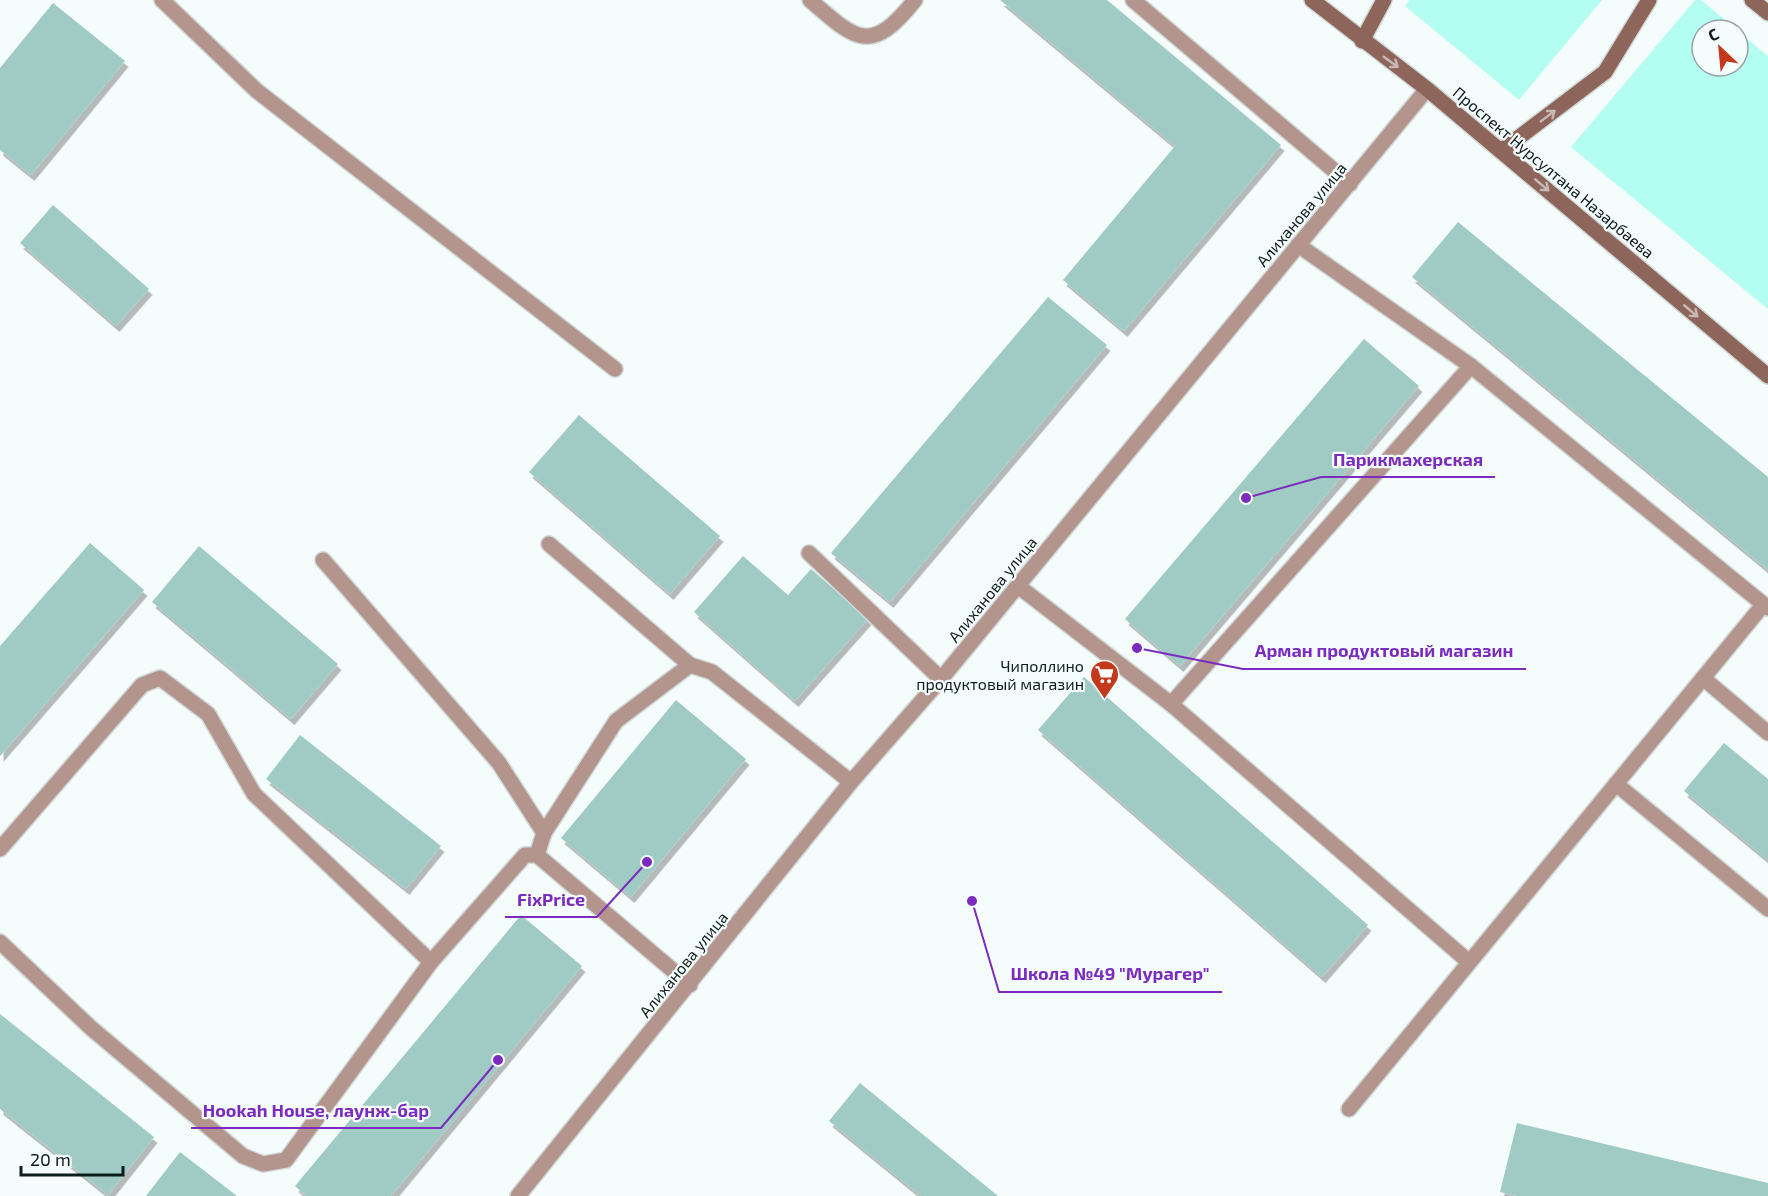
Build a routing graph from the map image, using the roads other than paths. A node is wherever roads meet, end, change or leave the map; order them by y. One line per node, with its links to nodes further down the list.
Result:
1 (162, 0): 16 (street)
2 (810, 0): 3 (street)
3 (915, 0)
4 (1133, 0): 13 (street)
5 (1312, 0): 10 (main road, Проспект Нурсултана Назарбаева)
6 (1384, 0): 10 (main road)
7 (1649, 0): 12 (main road, one-way to 7)
8 (1752, 0): 9 (main road)
9 (1768, 13)
10 (1362, 41): 11 (main road, Проспект Нурсултана Назарбаева, one-way to 11)
11 (1426, 89): 12 (main road, Проспект Нурсултана Назарбаева); 13 (street, Алиханова улица)
12 (1501, 151): 17 (main road, Проспект Нурсултана Назарбаева, one-way to 17)
13 (1350, 184): 14 (street, Алиханова улица)
14 (1298, 245): 15 (street); 21 (street, Алиханова улица)
15 (1471, 366): 22 (street); 26 (street)
16 (615, 369)
17 (1768, 376)
18 (549, 544): 23 (street)
19 (809, 553): 25 (street)
20 (323, 560): 30 (street)
21 (1018, 586): 25 (street, Алиханова улица); 26 (street)
22 (1766, 606): 24 (street)
23 (690, 665): 28 (street); 30 (street)
24 (1703, 678): 27 (street); 29 (street)
25 (941, 679): 28 (street, Алиханова улица)
26 (1171, 704): 36 (street)
27 (1768, 733)
28 (851, 783): 37 (street, Алиханова улица)
29 (1616, 784): 33 (street); 36 (street)
30 (544, 833): 32 (street)
31 (0, 849): 35 (street)
32 (537, 855): 35 (street); 37 (street)
33 (1768, 909)
34 (0, 942): 35 (street)
35 (431, 962)
36 (1469, 962): 38 (street)
37 (690, 985): 39 (street, Алиханова улица)
38 (1348, 1109)
39 (518, 1196)

